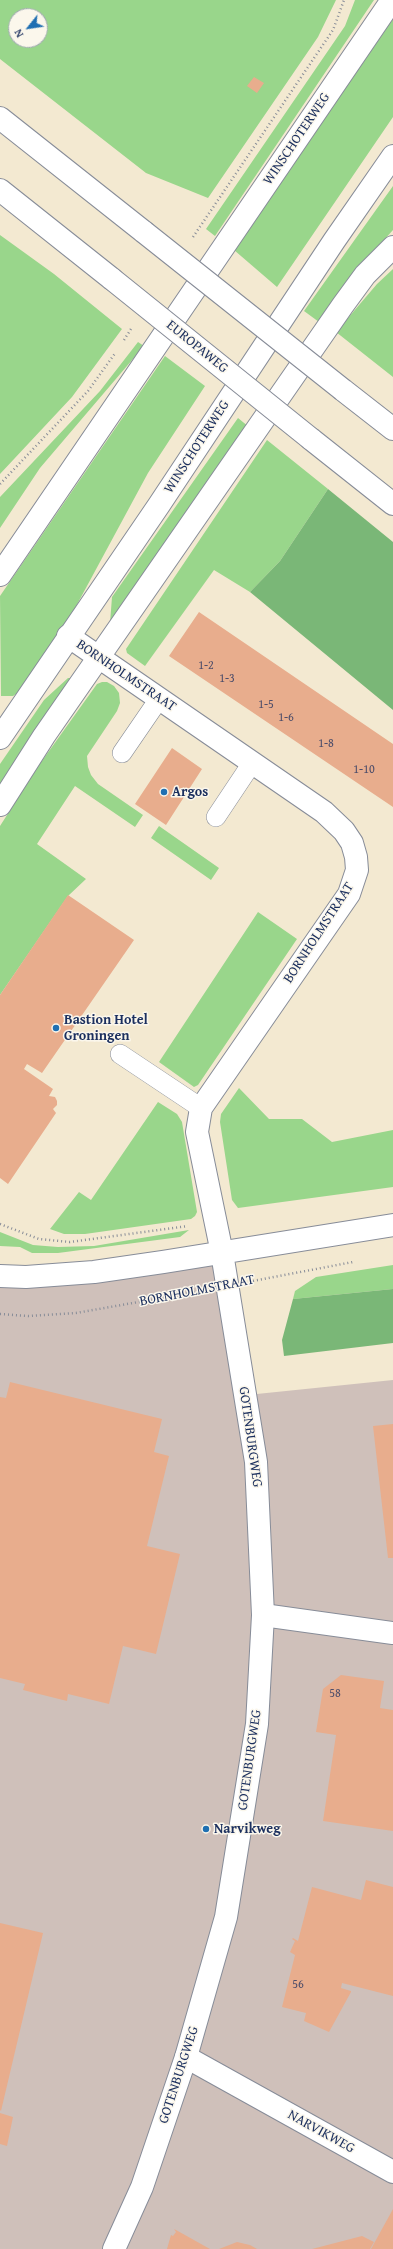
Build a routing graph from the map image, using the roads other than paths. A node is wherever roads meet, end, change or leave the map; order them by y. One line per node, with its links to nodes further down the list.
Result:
1 (392, 0): 10 (main road, WINSCHOTERWEG)
2 (0, 118): 8 (main road, bridge)
3 (393, 156): 11 (main road, WINSCHOTERWEG)
4 (0, 190): 6 (main road, EUROPAWEG)
5 (0, 198): 6 (main road)
6 (42, 223): 9 (main road, EUROPAWEG, bridge)
7 (393, 247): 12 (main road)
8 (393, 429)
9 (393, 504)
10 (0, 575)
11 (68, 636): 12 (main road, BORNHOLMSTRAAT); 14 (main road, WINSCHOTERWEG)
12 (99, 658): 13 (main road, BORNHOLMSTRAAT); 17 (main road)
13 (159, 699): 15 (lane); 16 (main road, BORNHOLMSTRAAT)
14 (0, 738)
15 (122, 752)
16 (252, 763): 18 (lane); 20 (main road, BORNHOLMSTRAAT)
17 (0, 805)
18 (216, 817)
19 (120, 1054): 20 (lane)
20 (201, 1108): 22 (main road, BORNHOLMSTRAAT)
21 (393, 1225): 22 (main road)
22 (222, 1253): 23 (main road); 24 (main road, GOTENBURGWEG)
23 (0, 1276)
24 (263, 1615): 25 (main road); 26 (main road, GOTENBURGWEG)
25 (393, 1633)
26 (186, 2057): 27 (main road, NARVIKWEG); 28 (main road, GOTENBURGWEG)
27 (393, 2172)
28 (114, 2249)

